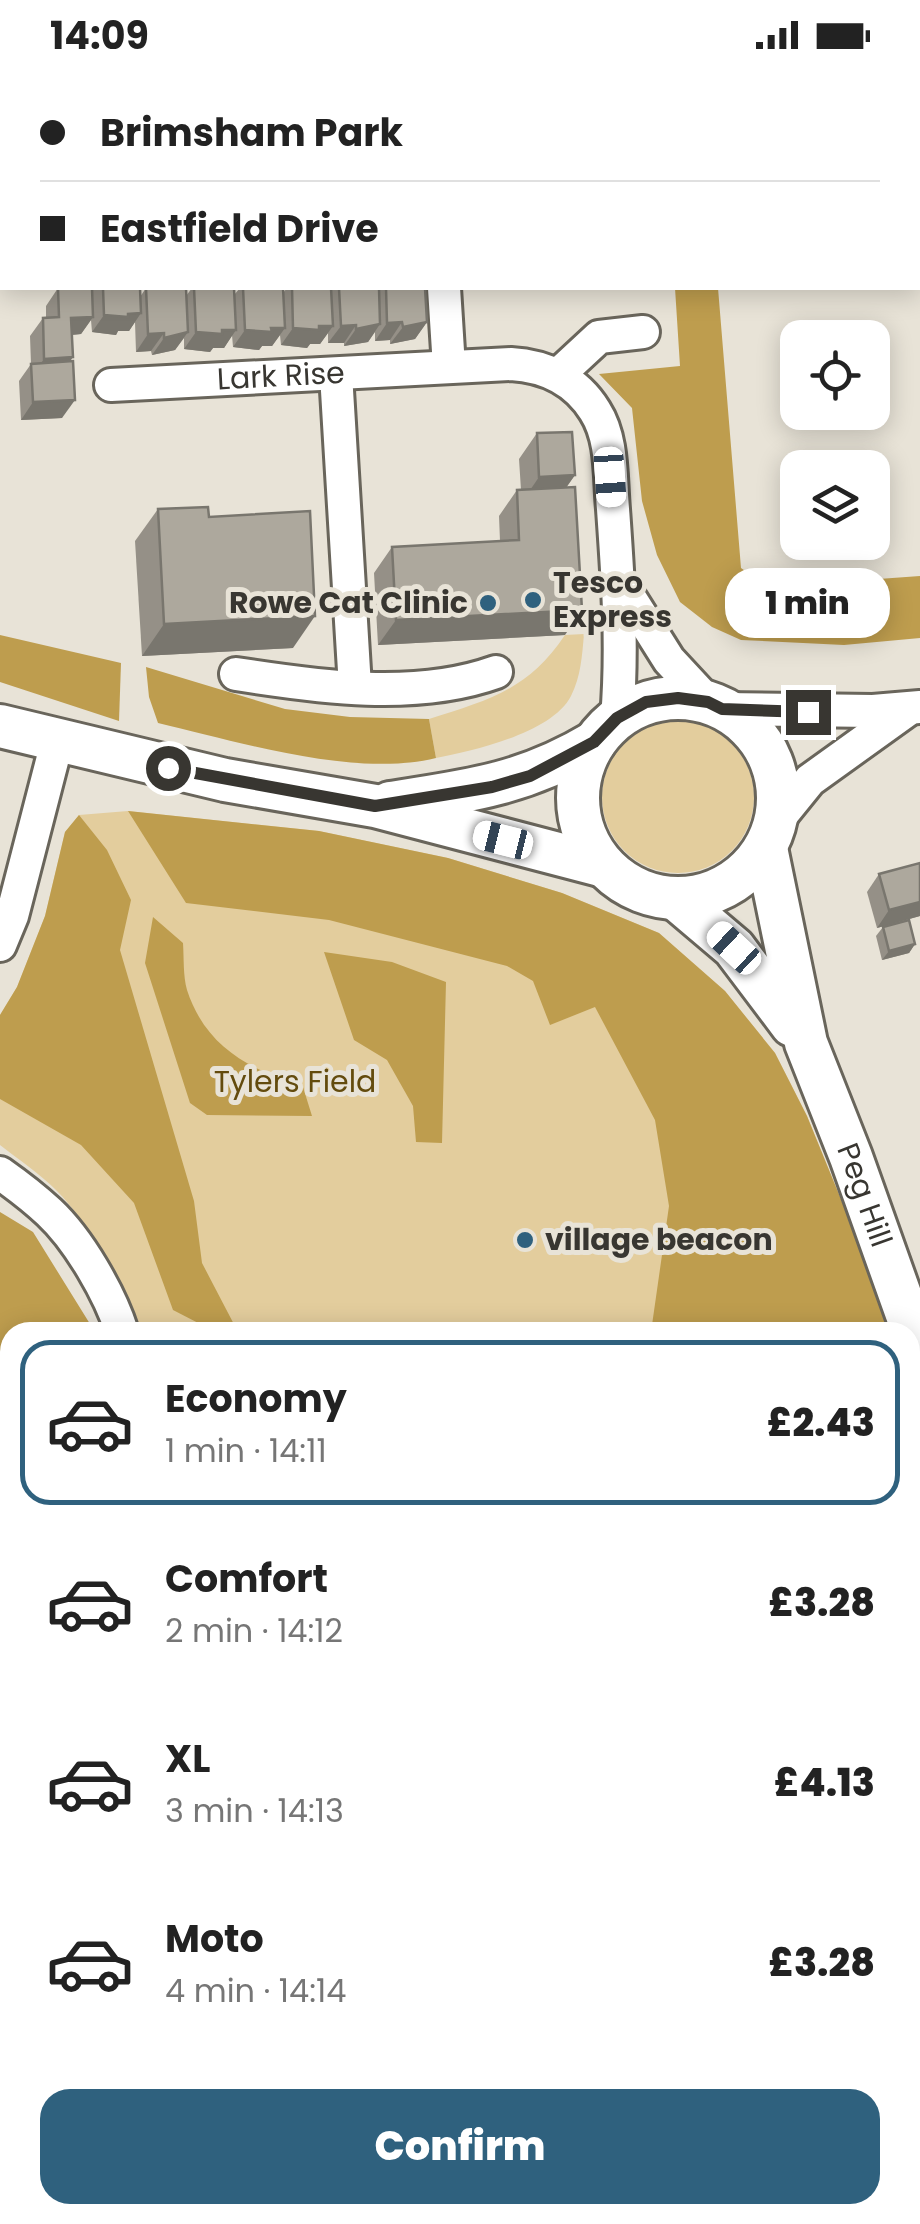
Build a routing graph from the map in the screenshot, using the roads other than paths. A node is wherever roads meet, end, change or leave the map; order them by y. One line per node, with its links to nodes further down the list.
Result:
1 (444, 290): 3 (street)
2 (643, 332): 5 (street)
3 (450, 366): 4 (street, Lark Rise); 5 (street, Lark Rise)
4 (336, 374): 6 (street, Lark Rise); 10 (street)
5 (558, 376): 7 (street)
6 (111, 385)
7 (620, 583): 11 (street); 14 (street)
8 (496, 672): 10 (street)
9 (236, 674): 10 (street)
10 (354, 687)
11 (715, 706): 12 (street); 14 (main road); 17 (main road)
12 (915, 708): 17 (street)
13 (0, 726): 15 (main road)
14 (606, 730): 16 (main road); 18 (main road)
15 (57, 742): 16 (main road); 20 (street)
16 (375, 806): 18 (main road)
17 (771, 835): 19 (main road); 21 (main road)
18 (604, 866): 19 (main road)
19 (674, 898): 21 (main road)
20 (0, 944)
21 (806, 1044): 24 (main road, Peg Hill)
22 (0, 1173): 23 (street)
23 (119, 1322)
24 (910, 1322)

